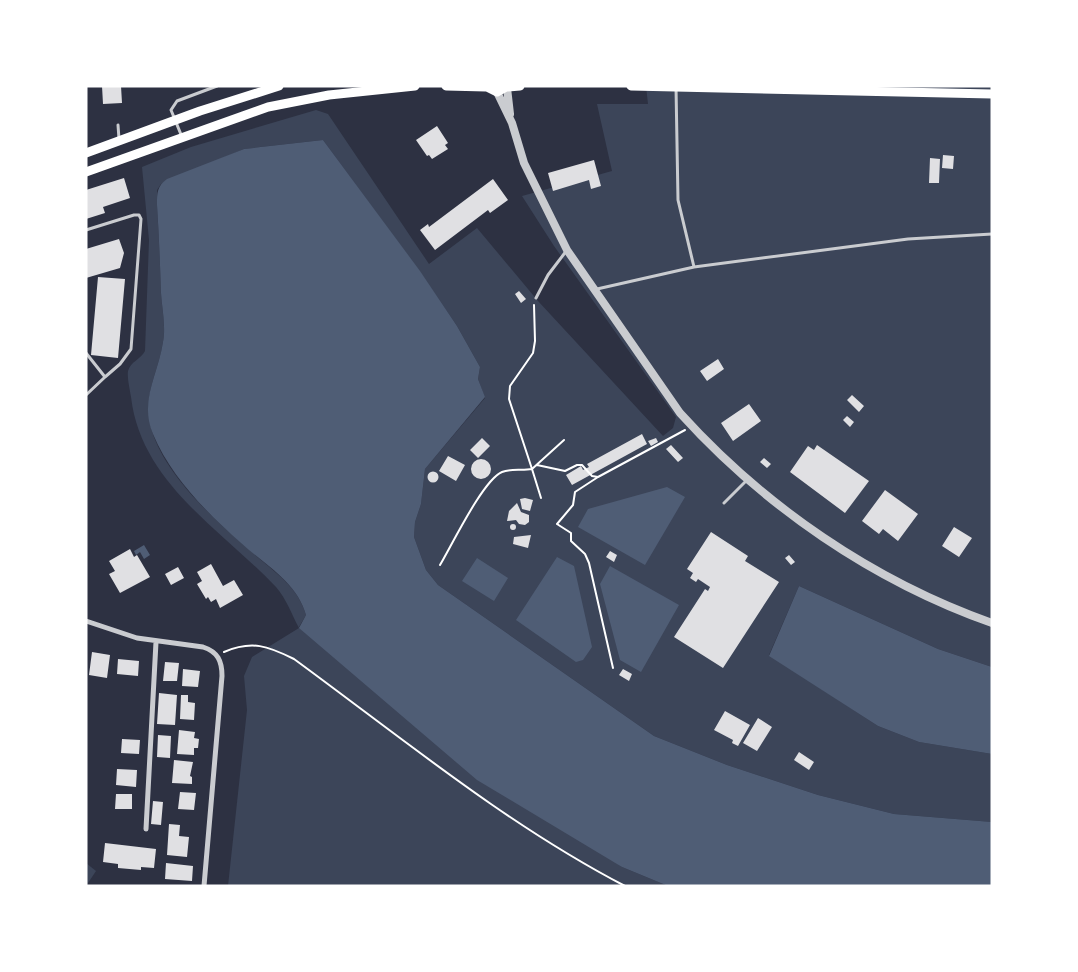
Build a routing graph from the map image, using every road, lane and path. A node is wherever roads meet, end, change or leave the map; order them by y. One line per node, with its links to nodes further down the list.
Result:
1 (217, 86): 10 (lane)
2 (278, 86): 13 (main road)
3 (415, 86): 16 (main road)
4 (446, 86): 7 (main road)
5 (520, 86): 8 (main road)
6 (631, 86): 9 (main road)
7 (485, 87): 11 (main road)
8 (507, 87): 11 (main road); 14 (street)
9 (676, 87): 12 (main road); 23 (lane)
10 (206, 88): 13 (lane)
11 (498, 92): 14 (street)
12 (992, 94)
13 (176, 120): 16 (lane); 17 (main road)
14 (512, 123): 22 (street)
15 (118, 125): 17 (lane)
16 (182, 138): 19 (main road)
17 (120, 141): 18 (main road)
18 (86, 153)
19 (86, 172)
20 (86, 230): 27 (lane)
21 (992, 234): 23 (lane)
22 (567, 250): 24 (street); 25 (lane)
23 (694, 267): 24 (lane)
24 (594, 290): 29 (street)
25 (536, 298): 32 (path)
26 (86, 353): 27 (lane)
27 (105, 378): 28 (lane)
28 (86, 395)
29 (692, 426): 33 (path); 34 (street)
30 (564, 440): 31 (path)
31 (537, 465): 32 (path); 33 (path)
32 (532, 469): 35 (path); 37 (path)
33 (598, 477): 42 (path)
34 (748, 480): 36 (lane); 39 (street)
35 (541, 498)
36 (724, 503)
37 (440, 565)
38 (86, 621): 40 (street)
39 (992, 623)
40 (156, 642): 41 (street); 43 (street)
41 (217, 655): 44 (street); 45 (path)
42 (613, 668)
43 (146, 829)
44 (204, 886)
45 (625, 886)

